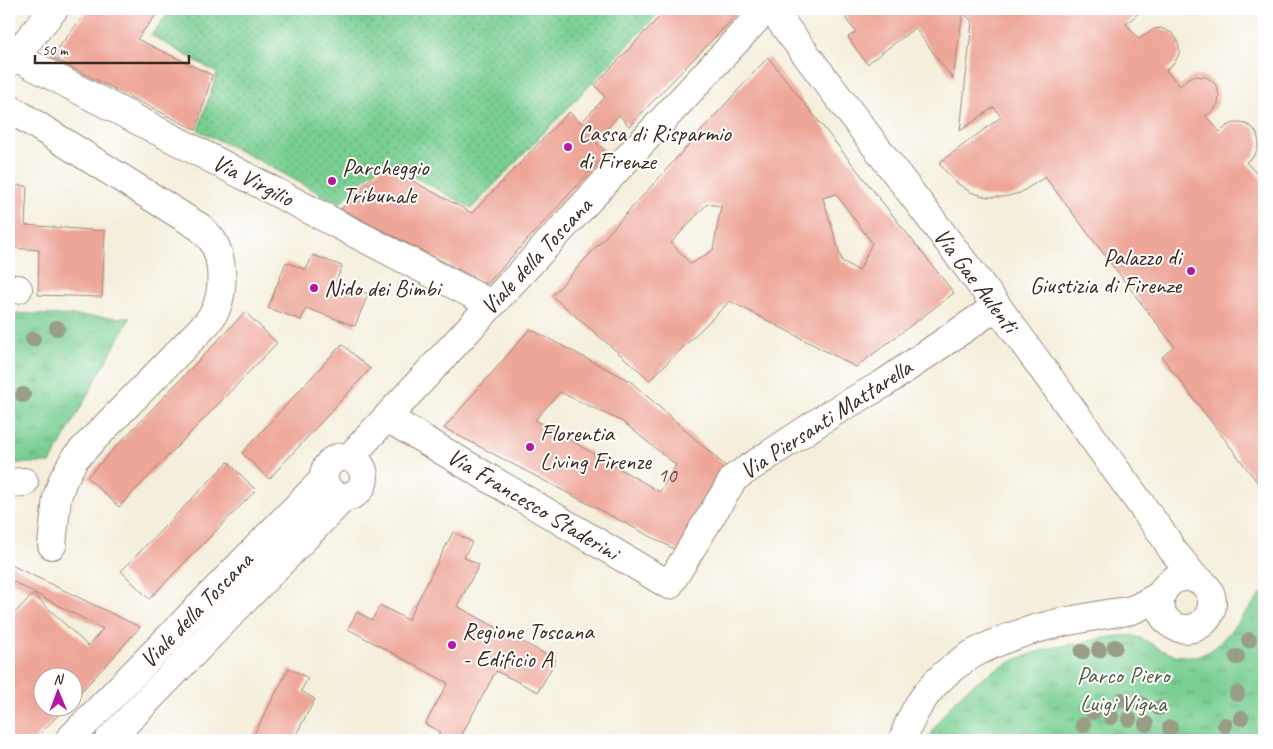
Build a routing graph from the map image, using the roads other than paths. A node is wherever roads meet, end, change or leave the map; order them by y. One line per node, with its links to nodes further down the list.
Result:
1 (54, 9): 3 (street)
2 (770, 12): 5 (street, Viale della Toscana); 6 (street, Via Gae Aulenti); 7 (street, Viale della Toscana)
3 (12, 59): 5 (street, Via Virgilio)
4 (9, 108): 11 (street)
5 (491, 304): 8 (street, Viale della Toscana)
6 (997, 306): 12 (street, Via Piersanti Mattarella); 13 (street, Via Gae Aulenti)
7 (396, 423): 8 (street, Viale della Toscana); 12 (street, Via Francesco Staderini)
8 (355, 460): 9 (street, Viale della Toscana); 10 (street, Viale della Toscana)
9 (324, 479): 10 (street); 16 (street, Viale della Toscana)
10 (344, 497): 17 (street, Viale della Toscana)
11 (52, 545)
12 (669, 585)
13 (1176, 585): 14 (street); 15 (street); 15 (street)
14 (1133, 610): 15 (street); 18 (street)
15 (1168, 622)
16 (68, 740)
17 (109, 740)
18 (902, 740)

